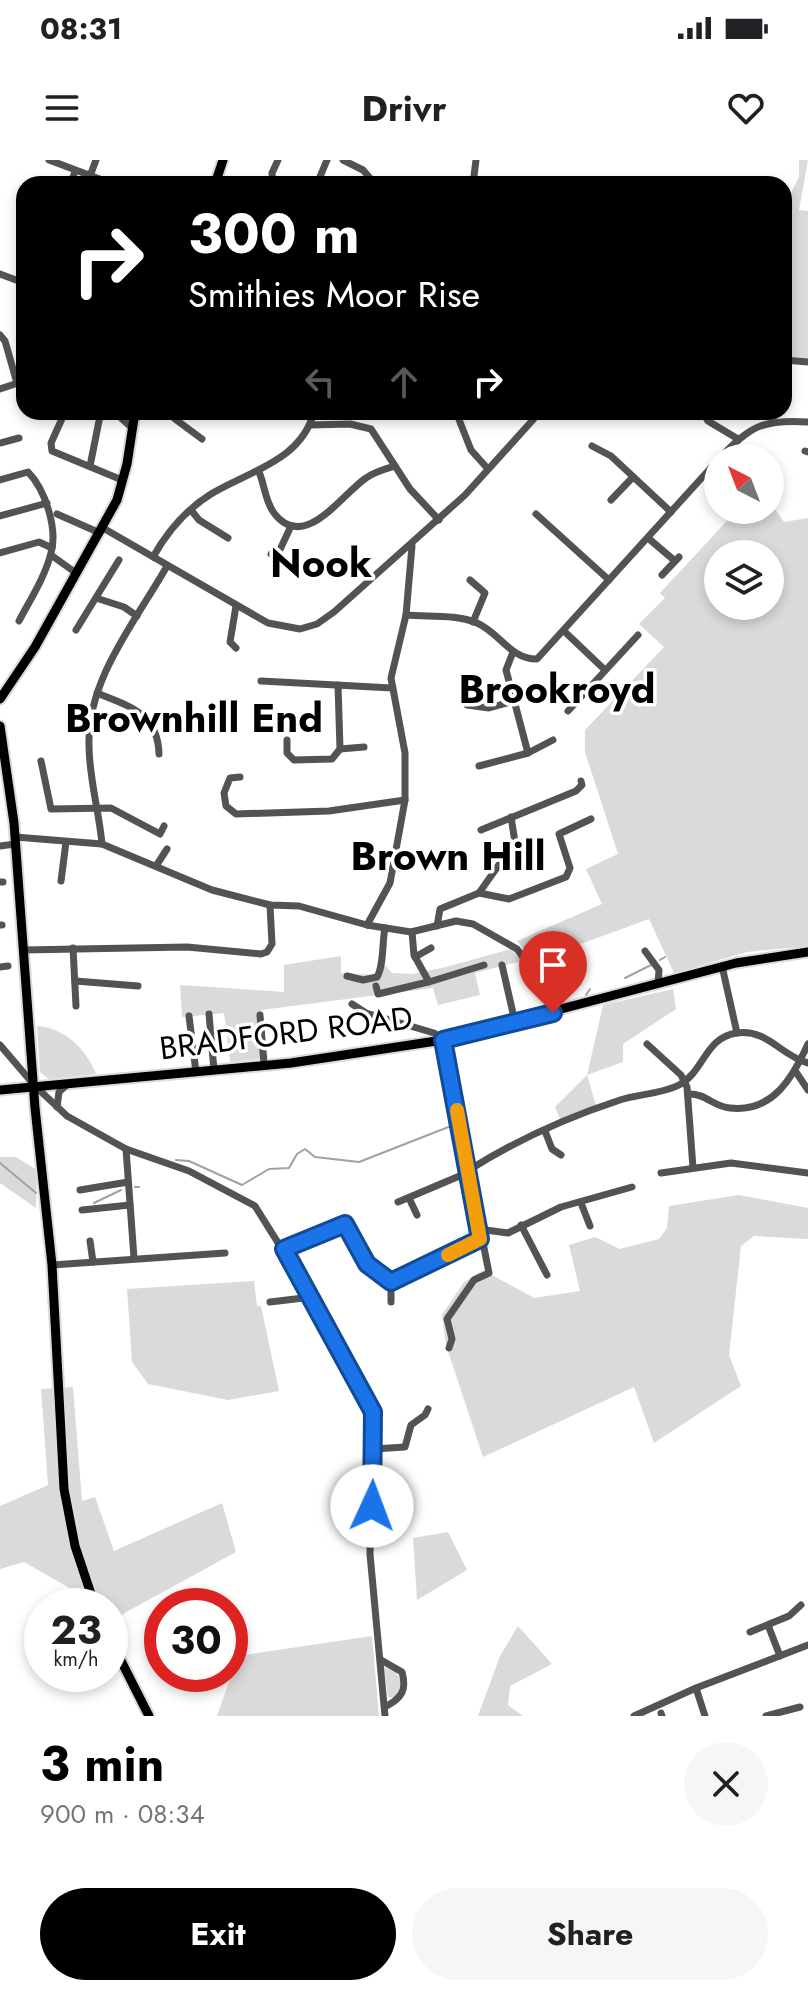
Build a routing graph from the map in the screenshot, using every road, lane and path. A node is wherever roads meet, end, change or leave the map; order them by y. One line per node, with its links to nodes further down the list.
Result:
1 (49, 160): 4 (street)
2 (96, 160): 6 (street)
3 (343, 160): 7 (street)
4 (75, 172): 5 (street); 6 (street)
5 (73, 176)
6 (90, 176)
7 (366, 176)
8 (0, 335): 9 (street)
9 (16, 371)
10 (61, 420): 28 (street)
11 (99, 420): 28 (street)
12 (123, 420): 21 (street)
13 (133, 420): 21 (main road)
14 (176, 420): 23 (street)
15 (312, 420): 20 (street)
16 (459, 420): 30 (street)
17 (533, 420): 30 (street)
18 (707, 420): 24 (street)
19 (808, 422): 24 (street)
20 (310, 425): 29 (street); 31 (street)
21 (131, 427): 35 (main road)
22 (19, 438): 25 (street)
23 (202, 439)
24 (738, 439): 26 (street)
25 (0, 443)
26 (734, 444)
27 (592, 446): 32 (street)
28 (90, 466): 35 (street)
29 (395, 466): 43 (street); 44 (street)
30 (488, 469): 43 (street)
31 (259, 472): 38 (street); 44 (street)
32 (633, 477): 36 (street); 39 (street)
33 (704, 477): 39 (street)
34 (0, 480): 37 (street)
35 (122, 480): 45 (main road)
36 (611, 500)
37 (47, 503): 42 (street); 49 (street)
38 (191, 510): 46 (street); 52 (street)
39 (671, 512): 47 (street)
40 (57, 514): 45 (street)
41 (536, 514): 58 (street)
42 (0, 516)
43 (439, 520): 48 (street)
44 (291, 526): 51 (street)
45 (102, 530): 52 (street); 55 (main road)
46 (228, 538)
47 (648, 538): 56 (street); 58 (street)
48 (412, 546): 60 (street); 61 (street)
49 (52, 552): 50 (street); 55 (street); 63 (street)
50 (0, 553)
51 (271, 554)
52 (153, 557): 54 (street)
53 (119, 560): 59 (street)
54 (167, 566): 60 (street); 62 (street)
55 (76, 573): 75 (main road)
56 (662, 575)
57 (470, 580): 64 (street)
58 (609, 580): 66 (street)
59 (96, 598): 62 (street); 65 (street)
60 (236, 606): 68 (street)
61 (406, 615): 64 (street); 73 (street)
62 (137, 616): 74 (street)
63 (19, 621)
64 (473, 622): 69 (street)
65 (76, 630)
66 (565, 632): 69 (street); 70 (street)
67 (638, 635): 70 (street)
68 (236, 648)
69 (513, 652): 76 (street)
70 (605, 670): 78 (street)
71 (261, 681): 72 (street)
72 (338, 685): 73 (street); 83 (street)
73 (392, 688): 90 (street)
74 (97, 693): 85 (street); 91 (street)
75 (0, 699)
76 (514, 701): 77 (street); 84 (street)
77 (467, 705)
78 (568, 711)
79 (0, 726): 96 (main road)
80 (287, 740): 83 (street)
81 (553, 740): 84 (street)
82 (364, 747): 83 (street)
83 (340, 749)
84 (528, 753): 87 (street)
85 (159, 754)
86 (41, 761): 91 (street)
87 (479, 766)
88 (240, 777): 90 (street)
89 (581, 781): 92 (street)
90 (405, 800): 105 (street)
91 (99, 808): 95 (street); 98 (street)
92 (511, 817): 94 (street); 103 (street)
93 (591, 819): 103 (street)
94 (481, 830)
95 (164, 832)
96 (15, 841): 97 (street); 99 (street); 111 (main road)
97 (66, 842): 98 (street); 102 (street)
98 (102, 844): 101 (street)
99 (0, 846)
100 (167, 849): 101 (street)
101 (156, 866): 104 (street)
102 (61, 881)
103 (479, 893): 106 (street)
104 (270, 905): 105 (street); 109 (street)
105 (367, 925): 107 (street)
106 (437, 926): 108 (street); 126 (street)
107 (385, 928): 108 (street); 118 (street)
108 (412, 932): 114 (street)
109 (73, 948): 111 (street); 119 (street)
110 (431, 948): 114 (street)
111 (23, 950): 145 (main road)
112 (645, 951): 121 (street)
113 (808, 952): 117 (main road, BRADFORD ROAD)
114 (415, 957): 120 (street)
115 (484, 965): 120 (street)
116 (502, 965): 130 (street)
117 (722, 966): 121 (main road, BRADFORD ROAD); 131 (street)
118 (347, 976)
119 (75, 981): 122 (street); 125 (street)
120 (428, 982): 123 (street)
121 (658, 984): 126 (main road, BRADFORD ROAD)
122 (138, 986)
123 (376, 986)
124 (352, 1004): 132 (street)
125 (76, 1006)
126 (553, 1013): 130 (main road, BRADFORD ROAD)
127 (209, 1014): 133 (street)
128 (260, 1015): 139 (street)
129 (189, 1016): 134 (street)
130 (515, 1022): 132 (main road, BRADFORD ROAD)
131 (737, 1033): 138 (street); 143 (street)
132 (443, 1040): 139 (main road, BRADFORD ROAD); 154 (street)
133 (212, 1041): 134 (street); 140 (street)
134 (192, 1043): 141 (street)
135 (647, 1044): 143 (street)
136 (808, 1044): 138 (street)
137 (0, 1045): 145 (street)
138 (804, 1062): 142 (street)
139 (264, 1064): 140 (main road, BRADFORD ROAD)
140 (214, 1070): 141 (main road, BRADFORD ROAD)
141 (196, 1072): 144 (main road, BRADFORD ROAD)
142 (796, 1072): 147 (street); 148 (street)
143 (685, 1081): 148 (street); 150 (street)
144 (68, 1084): 145 (main road, BRADFORD ROAD); 149 (street)
145 (35, 1086): 146 (main road, BRADFORD ROAD); 149 (street); 175 (main road)
146 (0, 1090)
147 (808, 1090)
148 (688, 1094): 153 (street)
149 (57, 1107): 151 (street)
150 (545, 1131): 152 (street); 154 (street)
151 (126, 1149): 157 (street); 171 (street)
152 (561, 1155)
153 (693, 1168): 155 (street); 156 (street)
154 (469, 1171): 160 (street); 168 (street)
155 (661, 1173)
156 (808, 1173)
157 (128, 1182): 159 (street); 163 (street)
158 (632, 1187): 162 (street)
159 (80, 1190)
160 (409, 1198): 161 (street); 165 (street)
161 (398, 1202)
162 (581, 1203): 166 (street); 167 (street)
163 (130, 1205): 164 (street); 173 (street)
164 (82, 1210)
165 (417, 1215)
166 (521, 1225): 168 (street); 176 (street)
167 (590, 1226)
168 (478, 1229): 169 (street)
169 (480, 1239): 177 (street); 181 (street)
170 (90, 1241): 174 (street)
171 (284, 1249): 177 (street); 178 (street)
172 (225, 1253): 173 (street)
173 (134, 1258): 174 (street)
174 (93, 1262): 175 (street)
175 (52, 1265): 184 (main road)
176 (547, 1275)
177 (391, 1282): 180 (street)
178 (312, 1297): 179 (street); 183 (street)
179 (270, 1302)
180 (391, 1302)
181 (449, 1348)
182 (428, 1409): 183 (street)
183 (374, 1449): 190 (street)
184 (89, 1588)
185 (801, 1605): 186 (street)
186 (768, 1625): 187 (street); 189 (street)
187 (750, 1632)
188 (808, 1645): 189 (street)
189 (780, 1656): 192 (street)
190 (381, 1660): 194 (street); 194 (street)
191 (128, 1675): 195 (main road)
192 (696, 1688): 196 (street); 197 (street)
193 (800, 1707): 198 (street)
194 (385, 1711)
195 (149, 1716)
196 (634, 1716)
197 (705, 1716)
198 (766, 1716)

